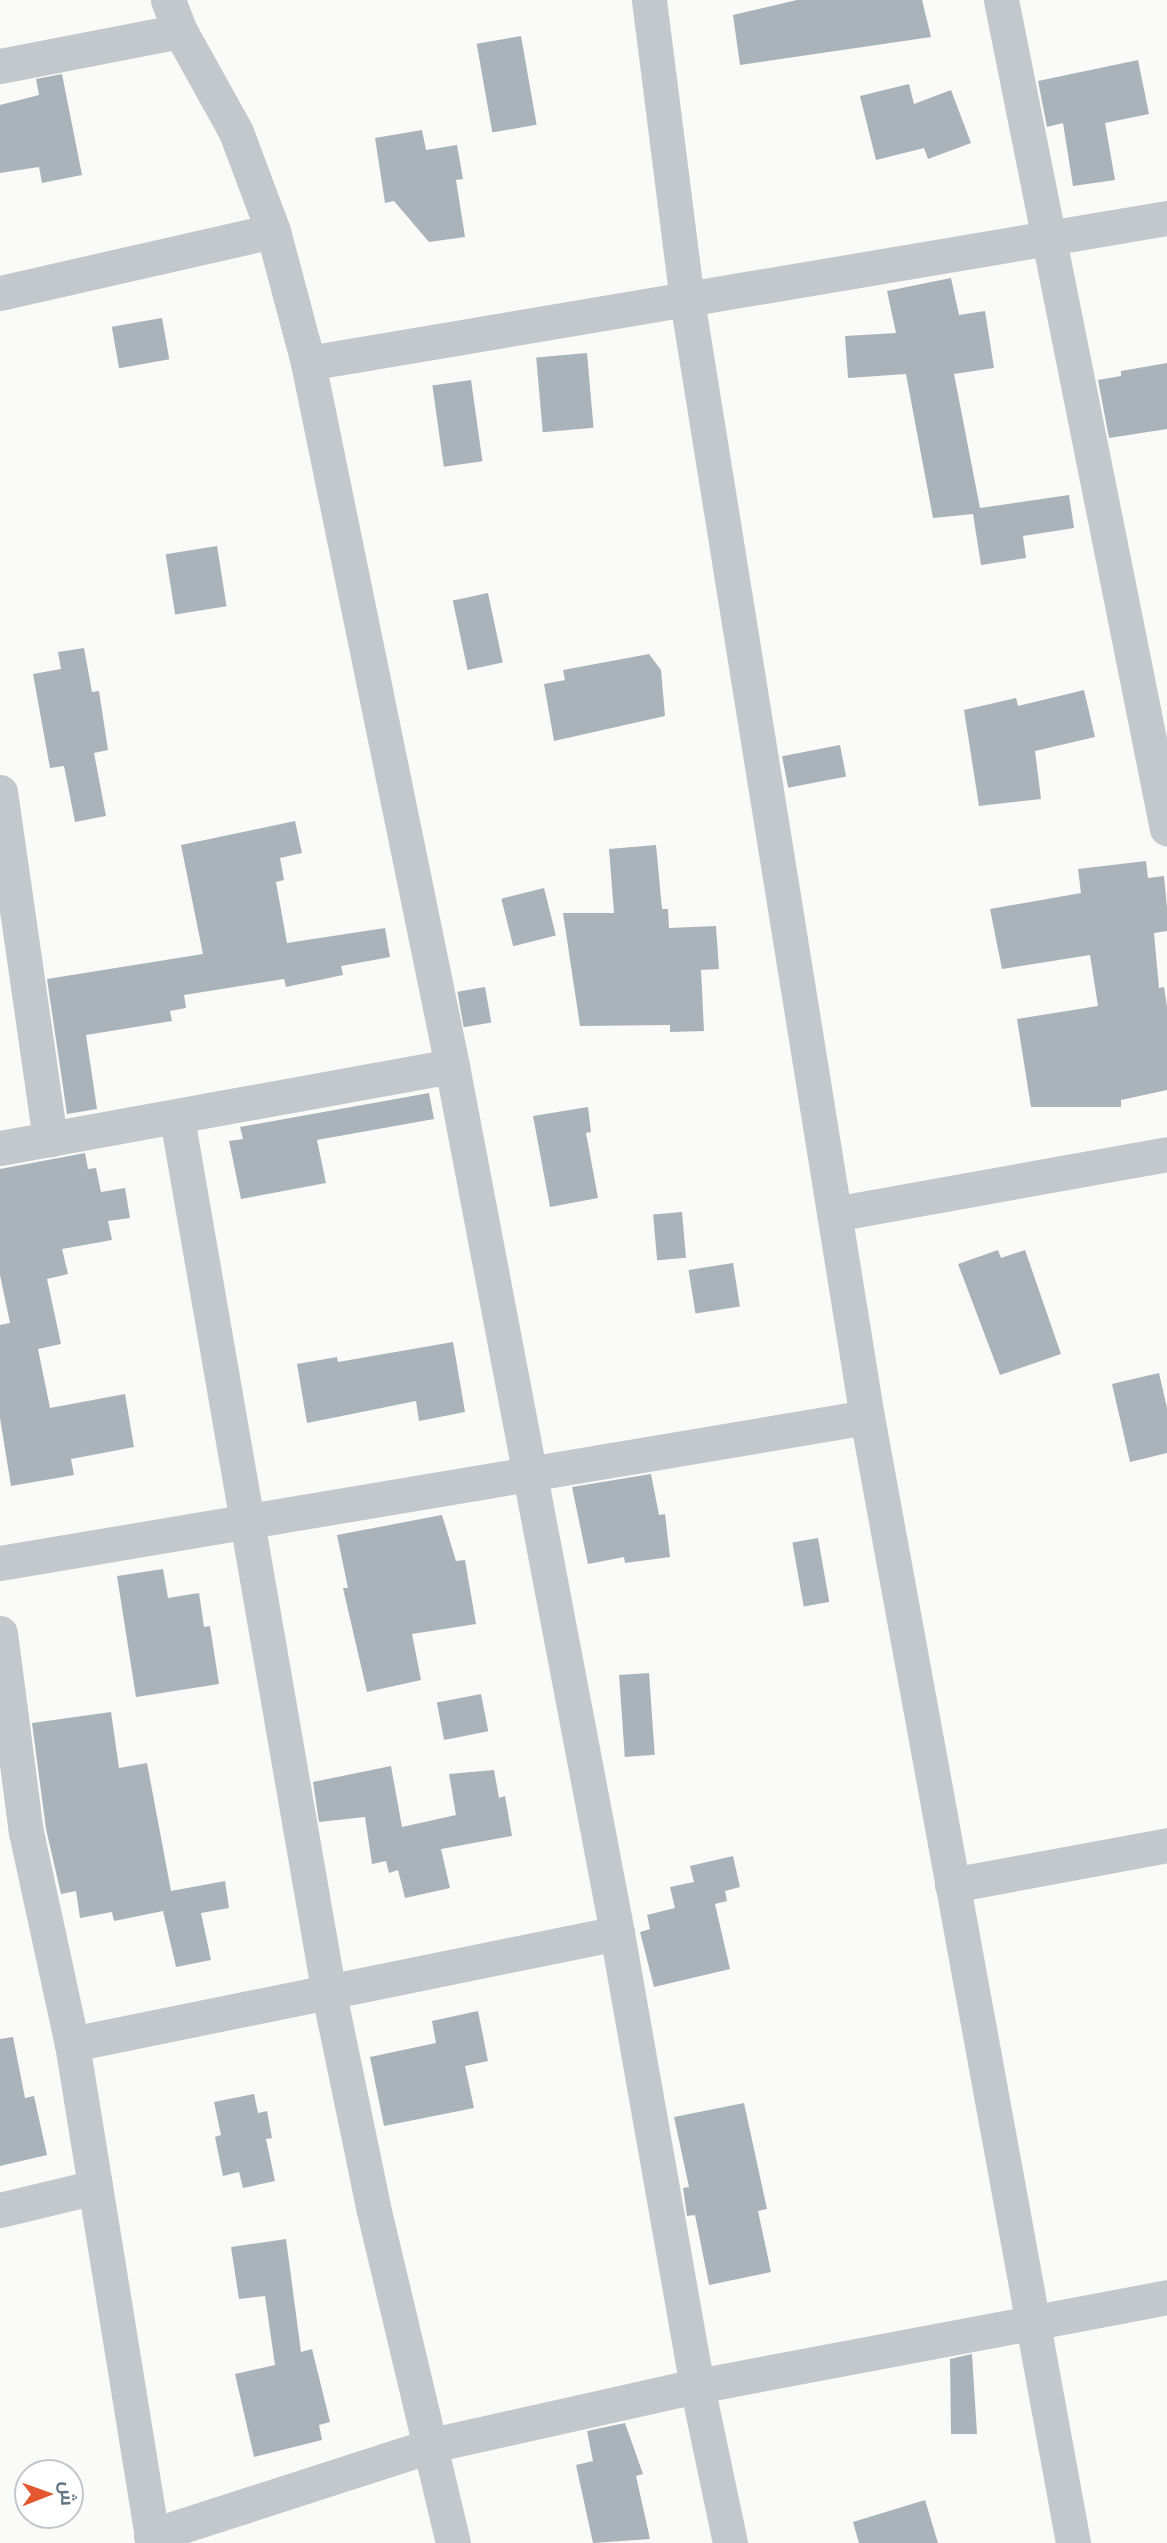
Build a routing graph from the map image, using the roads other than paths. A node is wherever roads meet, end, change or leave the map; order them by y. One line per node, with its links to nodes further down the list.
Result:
1 (649, 0): 9 (street)
2 (1001, 0): 7 (street)
3 (174, 16): 4 (street); 6 (street)
4 (0, 66)
5 (1167, 218): 7 (street)
6 (273, 231): 8 (street); 10 (street)
7 (1047, 238): 9 (street); 12 (street)
8 (0, 293)
9 (687, 300): 10 (street); 19 (street)
10 (308, 363): 14 (street)
11 (0, 792): 13 (street)
12 (1167, 830)
13 (4, 857): 16 (street)
14 (452, 1066): 15 (street); 21 (street)
15 (177, 1118): 16 (street); 22 (street)
16 (50, 1139): 17 (street)
17 (0, 1147)
18 (1167, 1154): 19 (street)
19 (834, 1214): 20 (street)
20 (867, 1417): 21 (street); 26 (street)
21 (529, 1472): 22 (street); 27 (street)
22 (248, 1523): 23 (street); 28 (street)
23 (0, 1563)
24 (0, 1633): 29 (street)
25 (1167, 1845): 26 (street)
26 (953, 1885): 33 (street)
27 (617, 1933): 28 (street); 34 (street)
28 (328, 1989): 29 (street); 35 (street)
29 (72, 2044): 30 (street)
30 (95, 2187): 31 (street); 36 (street)
31 (0, 2210)
32 (1167, 2297): 33 (street)
33 (1034, 2325): 34 (street); 39 (street)
34 (697, 2386): 35 (street); 38 (street)
35 (432, 2445): 36 (street); 37 (street)
36 (152, 2539)
37 (453, 2543)
38 (730, 2543)
39 (1073, 2543)

